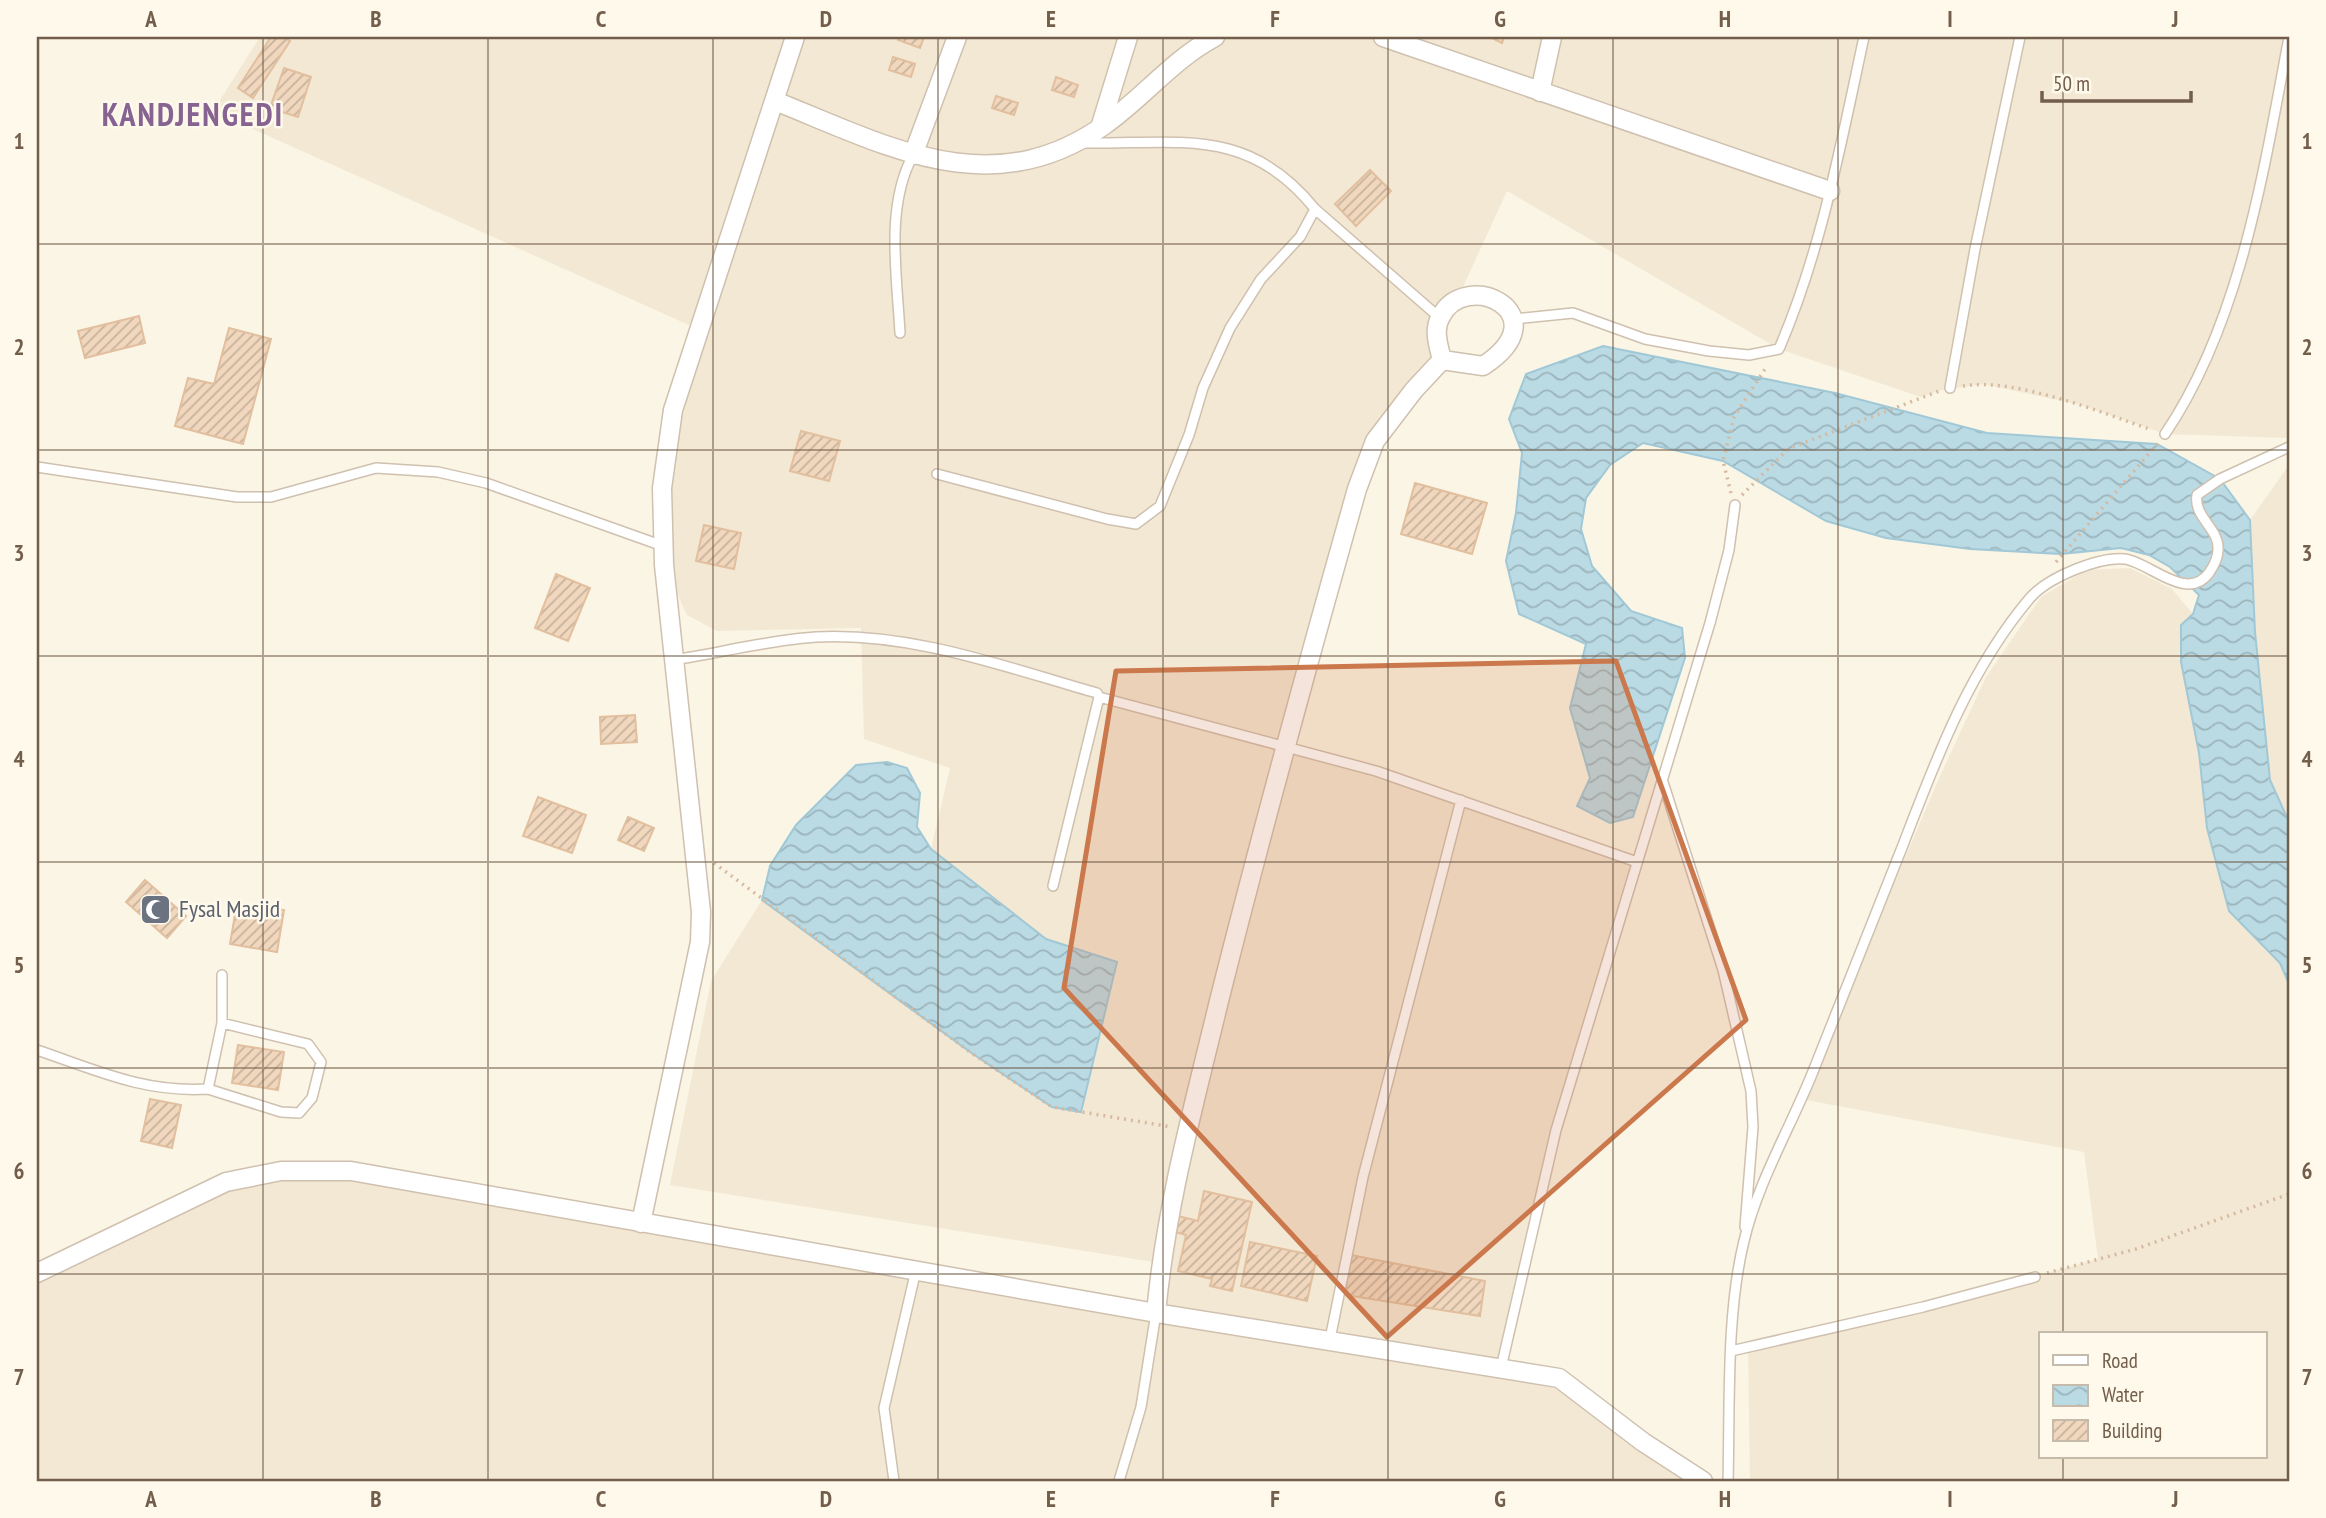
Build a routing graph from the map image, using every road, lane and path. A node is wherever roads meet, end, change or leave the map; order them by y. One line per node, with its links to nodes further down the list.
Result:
1 (795, 37): 11 (street)
2 (957, 37): 14 (street)
3 (1128, 37): 12 (street)
4 (1215, 37): 12 (street)
5 (1383, 37): 10 (street)
6 (1552, 37): 10 (street)
7 (1864, 37): 15 (lane)
8 (2020, 37): 22 (lane)
9 (2289, 37): 23 (lane)
10 (1540, 92): 15 (street)
11 (775, 101): 14 (street); 28 (street)
12 (1100, 128): 13 (street)
13 (1078, 142): 14 (street); 16 (lane)
14 (913, 155): 19 (lane)
15 (1830, 191): 20 (lane)
16 (1315, 209): 17 (lane); 26 (lane)
17 (1440, 318): 18 (street); 21 (street)
18 (1514, 319): 20 (lane); 21 (street)
19 (900, 332)
20 (1779, 349): 27 (path)
21 (1442, 360): 32 (street)
22 (1950, 388): 23 (path); 27 (path)
23 (2165, 434): 29 (path)
24 (2289, 447): 45 (lane)
25 (37, 467): 28 (lane)
26 (937, 474)
27 (1735, 505): 33 (lane)
28 (663, 546): 30 (street)
29 (2054, 564)
30 (673, 660): 31 (lane); 35 (street)
31 (1099, 697): 32 (lane); 37 (lane)
32 (1284, 747): 34 (lane); 42 (street)
33 (1663, 780): 36 (lane); 45 (lane)
34 (1461, 800): 36 (lane); 50 (lane)
35 (695, 846): 42 (path); 44 (street)
36 (1637, 862): 52 (lane)
37 (1053, 886)
38 (222, 975): 39 (lane)
39 (222, 1023): 41 (lane); 41 (lane)
40 (37, 1050): 41 (lane)
41 (208, 1089)
42 (1188, 1130): 49 (street)
43 (2289, 1194): 48 (path)
44 (641, 1223): 46 (street); 47 (street)
45 (1744, 1240): 51 (lane)
46 (916, 1270): 49 (street); 53 (lane)
47 (37, 1273)
48 (2035, 1277): 51 (lane)
49 (1156, 1313): 50 (street); 54 (lane)
50 (1330, 1339): 52 (street)
51 (1731, 1351): 56 (lane)
52 (1501, 1368): 55 (street)
53 (894, 1481)
54 (1119, 1481)
55 (1703, 1481)
56 (1728, 1481)

